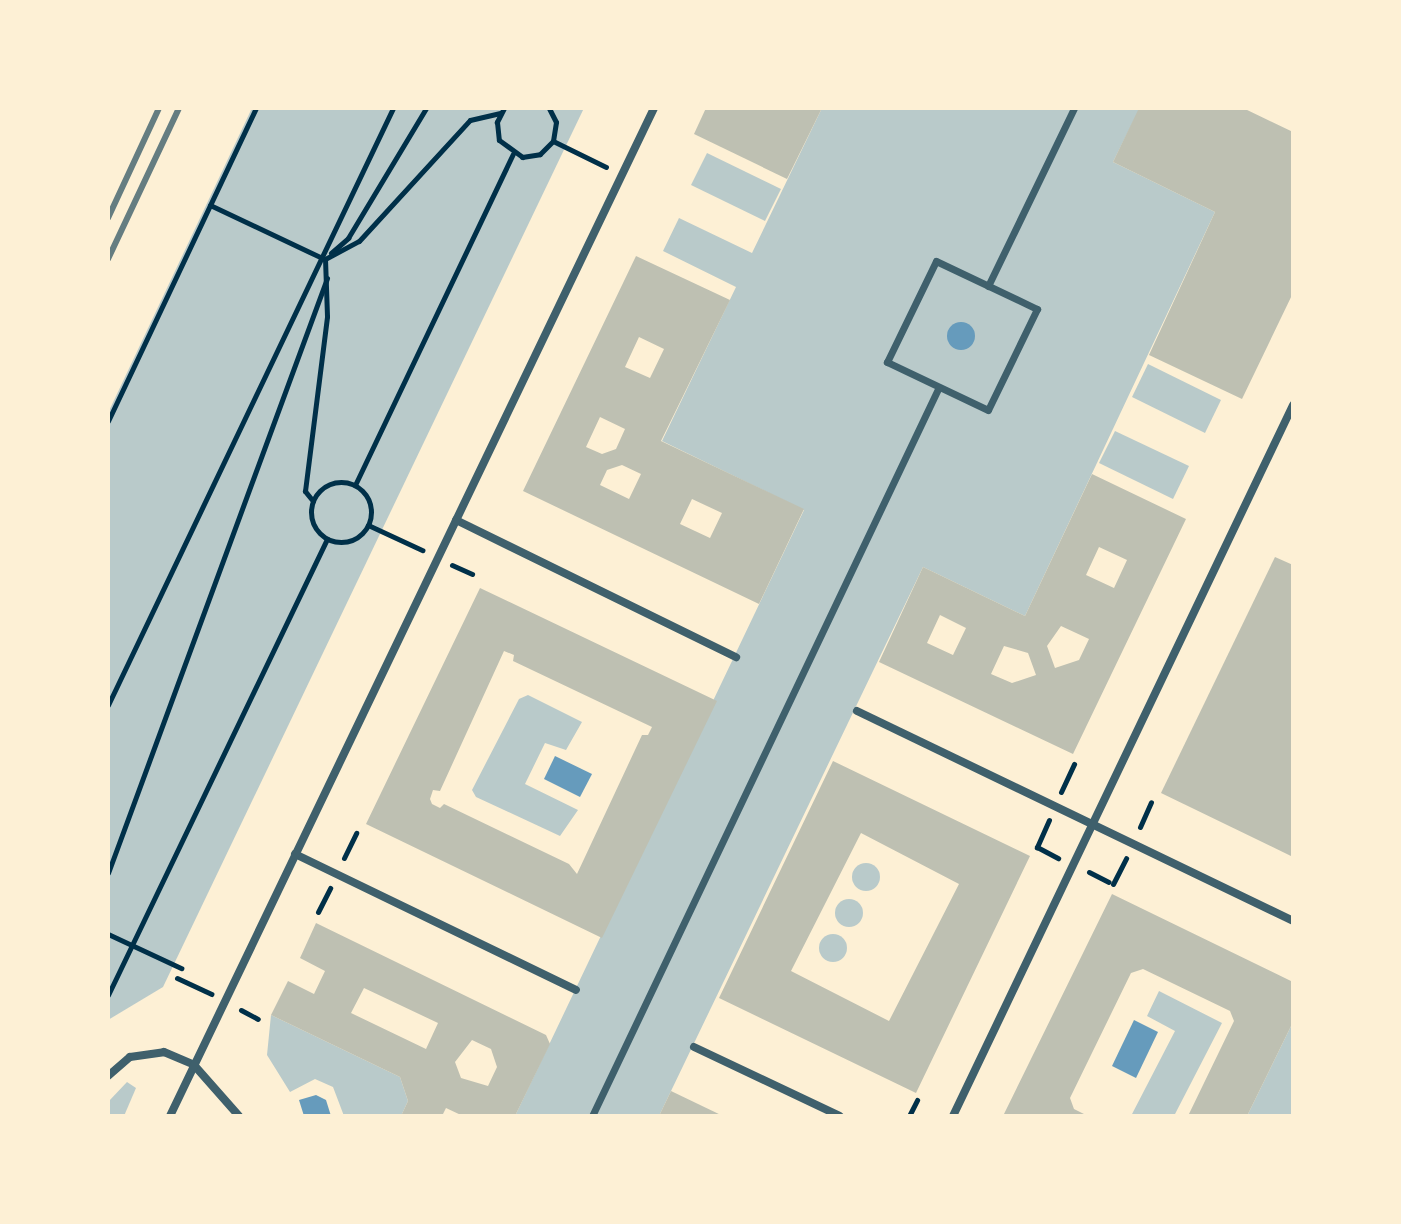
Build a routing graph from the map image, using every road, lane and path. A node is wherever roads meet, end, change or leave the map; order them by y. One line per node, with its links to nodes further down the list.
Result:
1 (256, 108): 11 (path)
2 (393, 108): 12 (path)
3 (426, 108): 12 (path)
4 (549, 108): 8 (path)
5 (654, 108): 10 (street)
6 (1074, 108): 14 (street)
7 (502, 111): 9 (path); 12 (path)
8 (553, 141): 9 (path); 10 (path)
9 (513, 154): 18 (path)
10 (622, 175): 20 (street)
11 (210, 205): 12 (path); 17 (path)
12 (324, 259): 13 (path); 23 (path)
13 (327, 278): 19 (path); 27 (path)
14 (988, 286): 15 (street); 15 (street)
15 (939, 387): 40 (street)
16 (1293, 405): 25 (street)
17 (108, 421)
18 (355, 485): 19 (path); 21 (path)
19 (313, 501): 21 (path)
20 (456, 520): 22 (street); 26 (street)
21 (327, 539): 30 (path)
22 (736, 657)
23 (108, 705)
24 (857, 711): 25 (street)
25 (1092, 825): 28 (street); 43 (street)
26 (295, 854): 32 (street); 35 (street)
27 (108, 873)
28 (1293, 921)
29 (108, 934): 30 (path)
30 (133, 946): 31 (path); 33 (path)
31 (181, 968)
32 (576, 990)
33 (108, 995)
34 (694, 1047): 41 (street)
35 (194, 1065): 36 (street); 38 (street); 39 (street)
36 (108, 1076)
37 (917, 1100): 42 (path)
38 (170, 1116)
39 (239, 1116)
40 (592, 1116)
41 (840, 1116)
42 (909, 1116)
43 (953, 1116)

